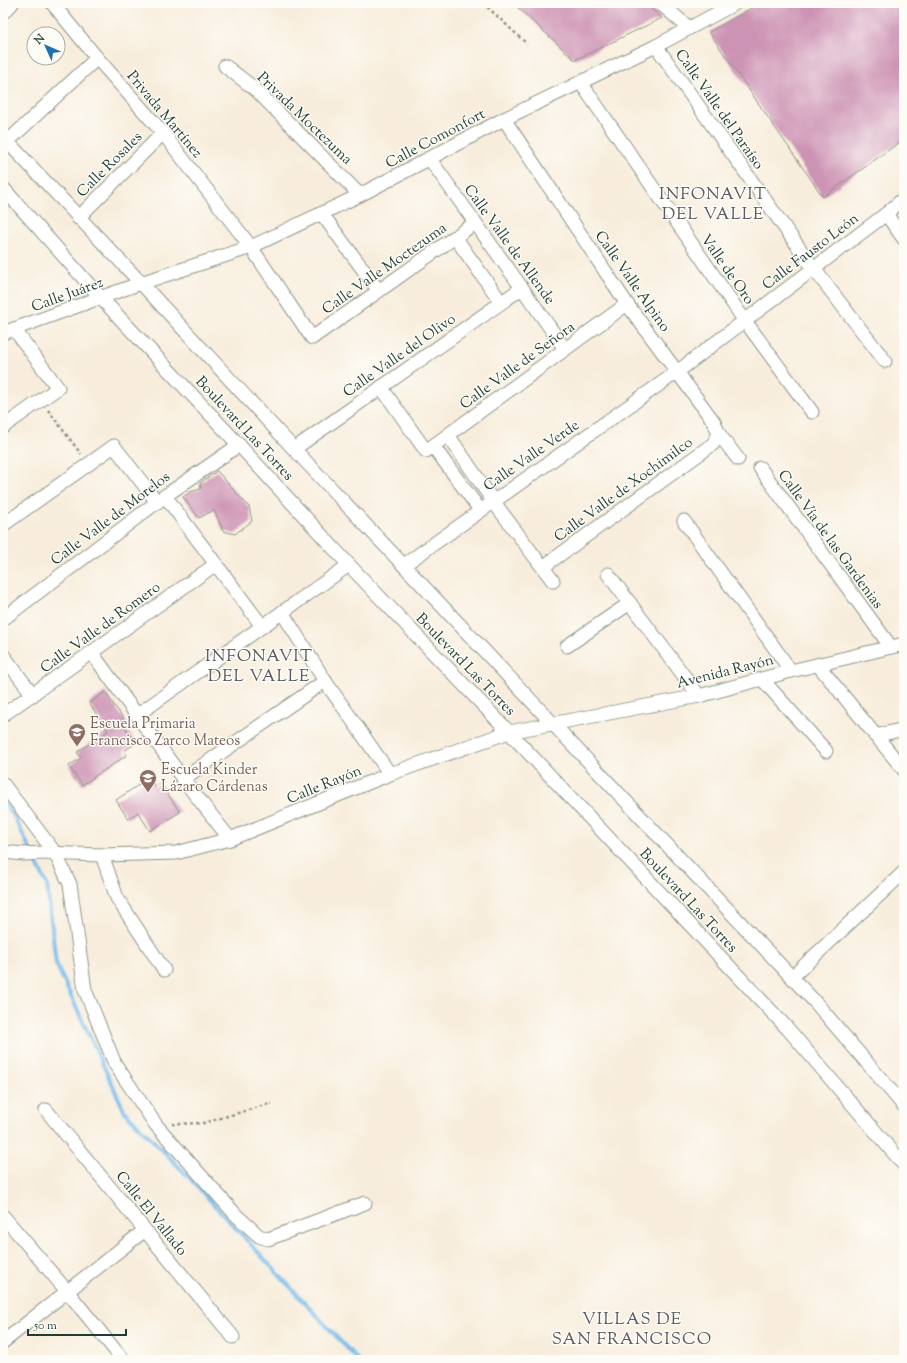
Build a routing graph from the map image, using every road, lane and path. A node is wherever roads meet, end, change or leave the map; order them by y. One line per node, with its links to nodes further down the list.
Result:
1 (10, 3): 6 (main road)
2 (52, 3): 10 (street, Privada Martínez)
3 (483, 3): 8 (path)
4 (660, 3): 7 (street)
5 (736, 3): 7 (street, Calle Comonfort)
6 (3, 10)
7 (689, 28): 9 (street, Calle Comonfort)
8 (527, 44)
9 (656, 46): 12 (street, Calle Comonfort); 27 (street, Calle Valle del Paraíso)
10 (97, 58): 14 (street, Privada Martínez); 15 (street)
11 (225, 66): 18 (street, Privada Moctezuma)
12 (580, 83): 13 (street, Calle Comonfort); 34 (street, Valle de Oro)
13 (504, 119): 16 (street, Calle Comonfort); 33 (street, Calle Valle Alpino)
14 (163, 133): 22 (street, Calle Rosales); 26 (street, Privada Martínez)
15 (5, 140): 22 (street, Boulevard Las Torres)
16 (429, 158): 18 (street, Calle Comonfort); 23 (street, Calle Valle de Allende)
17 (3, 188): 31 (street, Boulevard Las Torres)
18 (360, 195): 20 (street, Calle Comonfort)
19 (904, 198): 21 (street, Calle Fausto León)
20 (322, 214): 26 (street, Calle Comonfort); 30 (street)
21 (886, 214): 25 (street); 27 (street, Calle Fausto León)
22 (78, 218): 28 (street, Boulevard Las Torres)
23 (476, 223): 24 (street, Calle Valle Moctezuma); 29 (street, Calle Valle de Allende)
24 (455, 237): 30 (street, Calle Valle Moctezuma); 32 (street)
25 (904, 239)
26 (251, 247): 28 (street, Calle Comonfort); 36 (street, Privada Martínez)
27 (814, 268): 34 (street, Calle Fausto León); 38 (street, Calle Valle del Paraíso)
28 (141, 283): 31 (street, Calle Juárez); 47 (street, Boulevard Las Torres)
29 (522, 288): 32 (street, Calle Valle del Olivo); 37 (street, Calle Valle de Allende)
30 (379, 291): 36 (street, Calle Valle Moctezuma)
31 (101, 298): 35 (street, Calle Juárez); 46 (street, Boulevard Las Torres)
32 (501, 302): 40 (street, Calle Valle del Olivo)
33 (627, 304): 37 (street, Calle Valle de Señora); 39 (street, Calle Valle Alpino)
34 (745, 321): 39 (street, Calle Fausto León); 42 (street, Valle de Oro)
35 (9, 331): 41 (street)
36 (312, 338)
37 (565, 349): 45 (street, Calle Valle de Señora)
38 (885, 361)
39 (677, 372): 44 (street, Calle Valle Alpino); 53 (street, Calle Valle Verde)
40 (381, 387): 47 (street, Calle Valle del Olivo); 48 (street)
41 (40, 400): 43 (street); 50 (path)
42 (812, 412)
43 (3, 427)
44 (719, 434): 49 (street, Calle Valle Alpino); 60 (street, Calle Valle de Xochimilco)
45 (448, 435): 48 (street, Calle Valle de Señora); 53 (street)
46 (239, 445): 52 (street, Calle Valle de Morelos); 58 (street, Boulevard Las Torres)
47 (294, 448): 59 (street, Boulevard Las Torres)
48 (429, 448): 54 (street)
49 (738, 459)
50 (89, 464): 52 (street); 56 (street)
51 (760, 468): 69 (street, Calle Vía de las Gardenias)
52 (161, 499): 57 (street); 65 (street, Calle Valle de Morelos)
53 (493, 501): 54 (street, Calle Valle Verde); 60 (street)
54 (480, 510): 59 (street, Calle Valle Verde)
55 (684, 521): 73 (street)
56 (3, 525)
57 (216, 564): 66 (street); 70 (street, Calle Valle de Romero)
58 (349, 565): 64 (street); 82 (street, Boulevard Las Torres)
59 (404, 565): 80 (street, Boulevard Las Torres)
60 (543, 566): 62 (street)
61 (608, 574): 63 (street)
62 (553, 581)
63 (630, 603): 68 (street); 77 (street)
64 (282, 612): 66 (street); 75 (street)
65 (3, 620)
66 (262, 626): 79 (street)
67 (904, 644): 69 (street, Avenida Rayón)
68 (567, 646)
69 (891, 647): 72 (street, Avenida Rayón)
70 (92, 652): 76 (street, Calle Valle de Romero); 79 (street)
71 (3, 655): 76 (street)
72 (818, 664): 73 (street, Avenida Rayón); 83 (street)
73 (791, 671): 74 (street, Avenida Rayón)
74 (762, 679): 77 (street, Avenida Rayón); 84 (street)
75 (324, 681): 86 (street); 87 (street)
76 (33, 695): 78 (street, Calle Valle de Romero)
77 (699, 696): 80 (street, Avenida Rayón)
78 (3, 715)
79 (137, 715): 87 (street)
80 (553, 723): 82 (street, Calle Rayón); 95 (street, Boulevard Las Torres)
81 (904, 729): 83 (street)
82 (509, 732): 86 (street, Calle Rayón); 100 (street, Boulevard Las Torres)
83 (875, 736): 85 (street)
84 (826, 751)
85 (904, 770)
86 (390, 774): 89 (street, Calle Rayón)
87 (183, 779): 89 (street)
88 (3, 784): 91 (street)
89 (230, 839): 92 (street, Calle Rayón)
90 (3, 852): 91 (street, Calle Rayón)
91 (55, 853): 92 (street, Calle Rayón); 99 (street)
92 (102, 855): 94 (street)
93 (904, 872): 95 (street)
94 (164, 970)
95 (792, 977): 97 (street, Boulevard Las Torres)
96 (272, 1103): 99 (path)
97 (904, 1106)
98 (46, 1110): 103 (street, Calle El Vallado)
99 (156, 1125): 101 (street)
100 (904, 1165)
101 (365, 1203)
102 (3, 1216): 104 (street)
103 (144, 1230): 104 (street); 105 (street, Calle El Vallado)
104 (67, 1290): 106 (street); 107 (street)
105 (233, 1337)
106 (3, 1342)
107 (123, 1360)

